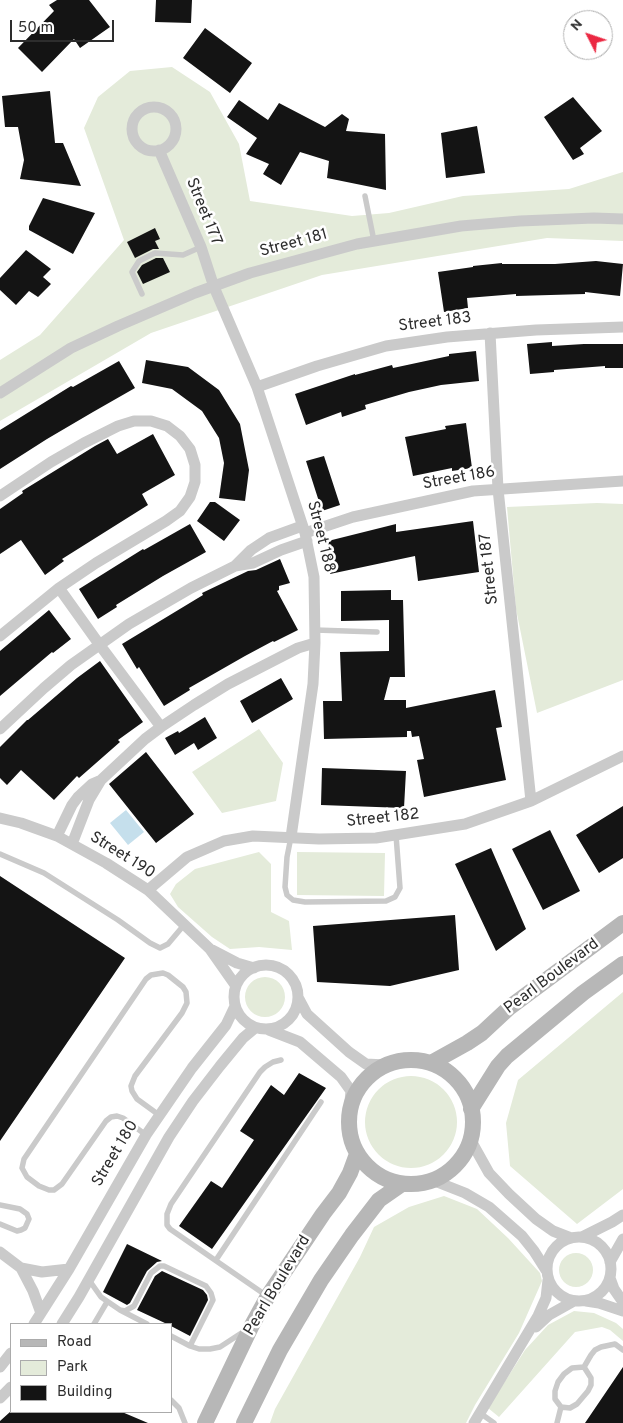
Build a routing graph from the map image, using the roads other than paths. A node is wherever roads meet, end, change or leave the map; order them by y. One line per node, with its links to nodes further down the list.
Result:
1 (160, 150): 5 (street, Street 177)
2 (365, 196): 4 (lane)
3 (623, 219): 4 (street, Street 181)
4 (374, 241): 6 (street, Street 181)
5 (201, 247): 6 (street, Street 177); 7 (lane)
6 (214, 287): 10 (street, Street 188); 11 (street, Street 181)
7 (142, 294)
8 (623, 327): 9 (street, Street 183)
9 (490, 333): 10 (street, Street 183); 13 (street, Street 187)
10 (257, 387): 15 (street, Street 188)
11 (0, 393)
12 (623, 481): 13 (street, Street 186)
13 (498, 488): 15 (street, Street 186); 27 (street, Street 187)
14 (0, 496): 17 (street)
15 (305, 533): 16 (street); 16 (street); 18 (street, Street 188)
16 (235, 566): 22 (street)
17 (59, 588): 20 (street); 22 (street)
18 (315, 630): 19 (lane); 21 (street, Street 188)
19 (376, 632)
20 (0, 636)
21 (315, 643): 23 (street); 31 (street, Street 188)
22 (99, 644): 23 (street); 24 (street)
23 (161, 727): 26 (street)
24 (0, 728)
25 (623, 756): 27 (street, Street 182)
26 (101, 780): 30 (street); 32 (street)
27 (531, 801): 29 (street, Street 182)
28 (0, 818): 30 (street, Street 190)
29 (396, 835): 31 (street, Street 182); 31 (lane)
30 (57, 836): 32 (street, Street 190)
31 (291, 837): 34 (street, Street 182)
32 (72, 844): 34 (street, Street 190)
33 (0, 854): 36 (lane)
34 (148, 890): 36 (street, Street 190)
35 (623, 923): 46 (main road, Pearl Boulevard)
36 (184, 925): 37 (street, Street 190)
37 (210, 950): 39 (street, Street 190); 40 (street, Street 190)
38 (623, 964): 49 (main road, Pearl Boulevard)
39 (254, 968): 40 (street); 41 (street)
40 (236, 986): 42 (street)
41 (299, 999): 44 (street); 47 (street)
42 (235, 1006): 43 (street); 51 (street, Street 180)
43 (255, 1028): 44 (street); 69 (street)
44 (268, 1030): 50 (street)
45 (281, 1060): 63 (lane)
46 (431, 1063): 47 (main road); 49 (main road)
47 (385, 1065): 50 (main road)
48 (321, 1102): 63 (lane)
49 (471, 1109): 53 (main road)
50 (349, 1112): 54 (main road)
51 (159, 1115): 52 (street, Street 180); 52 (lane)
52 (146, 1134): 66 (street, Street 180)
53 (470, 1139): 55 (main road); 60 (street)
54 (357, 1154): 56 (main road); 70 (main road, Pearl Boulevard)
55 (432, 1180): 56 (main road); 67 (street)
56 (402, 1184): 96 (main road, Pearl Boulevard)
57 (0, 1206): 59 (lane)
58 (623, 1215): 60 (street)
59 (0, 1224)
60 (576, 1238): 64 (street); 67 (street)
61 (623, 1238): 64 (street)
62 (0, 1252): 65 (street)
63 (216, 1260): 70 (lane)
64 (610, 1262): 68 (street)
65 (21, 1268): 66 (street); 76 (street)
66 (69, 1269): 76 (street, Street 180)
67 (547, 1275): 71 (street); 83 (street)
68 (610, 1278): 71 (street); 73 (street)
69 (89, 1280): 72 (lane); 78 (street)
70 (268, 1296): 81 (main road, Pearl Boulevard)
71 (580, 1301): 75 (street); 83 (street)
72 (107, 1302): 74 (lane); 79 (lane)
73 (623, 1302)
74 (120, 1310): 80 (lane); 84 (lane)
75 (623, 1311)
76 (41, 1313): 77 (street, Street 180)
77 (35, 1323)
78 (63, 1323)
79 (95, 1323)
80 (145, 1323)
81 (251, 1326): 84 (lane); 95 (main road, Pearl Boulevard)
82 (172, 1337): 84 (lane)
83 (526, 1337): 93 (street)
84 (190, 1346)
85 (623, 1350): 88 (lane)
86 (10, 1354): 87 (street)
87 (0, 1366)
88 (584, 1367): 92 (lane); 92 (lane)
89 (10, 1388): 90 (street)
90 (0, 1398)
91 (172, 1401): 94 (lane)
92 (561, 1407): 98 (lane)
93 (477, 1418): 97 (lane)
94 (185, 1423)
95 (205, 1423)
96 (244, 1423)
97 (494, 1423)
98 (557, 1423)

